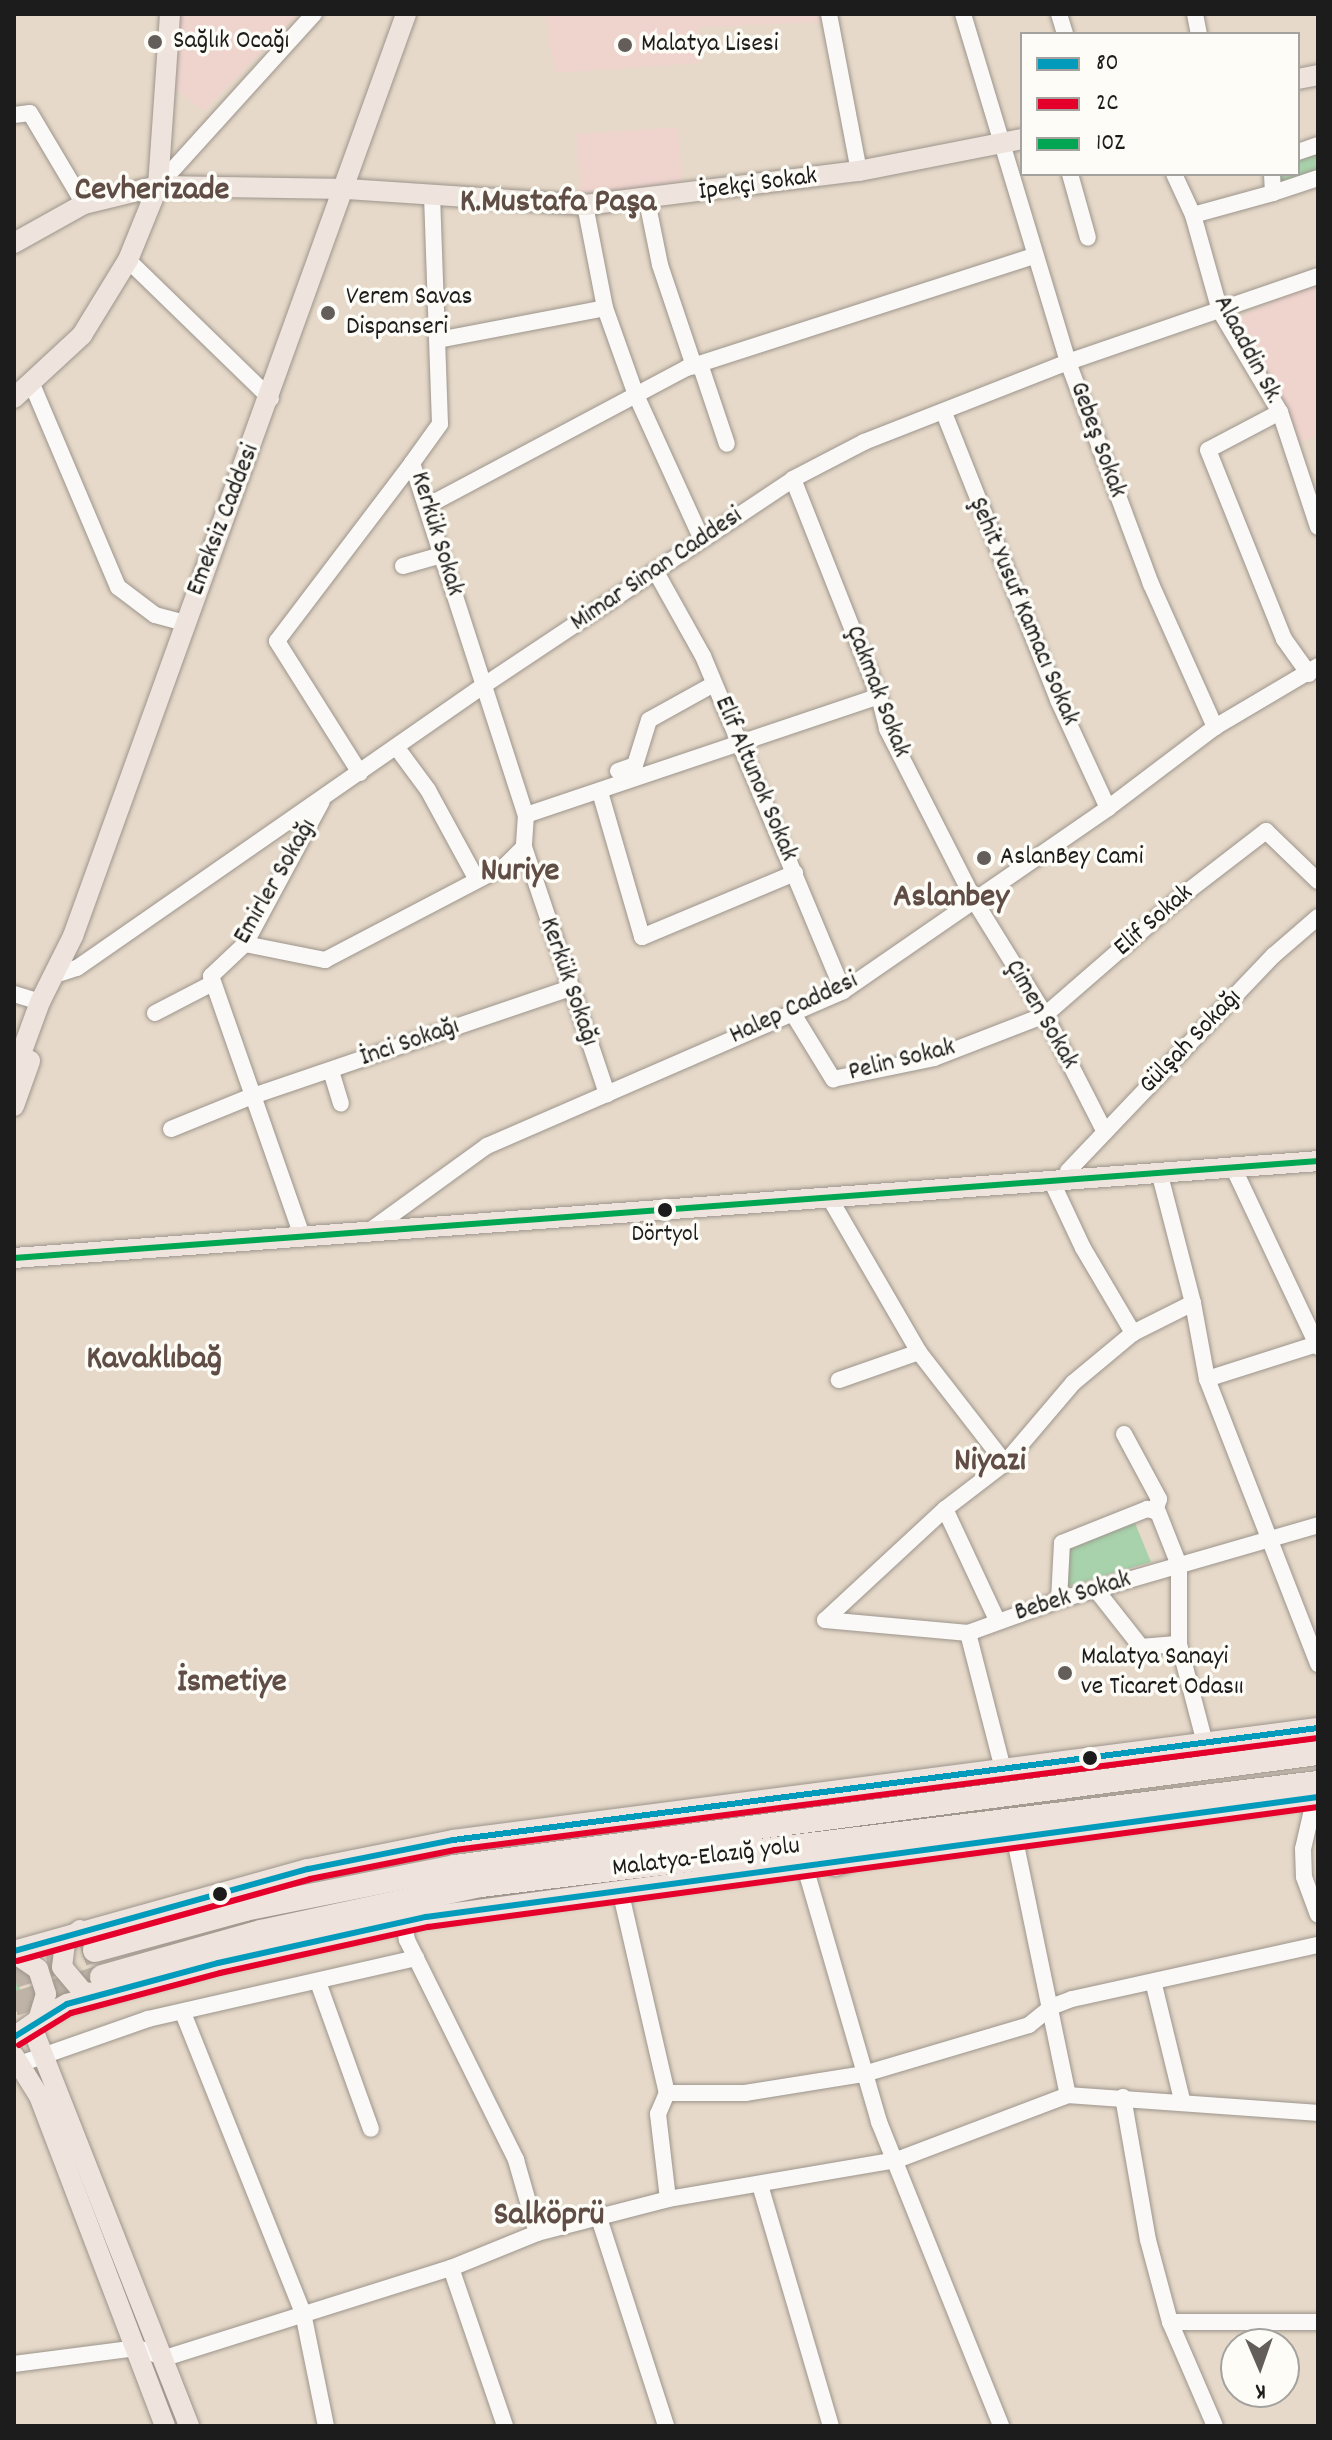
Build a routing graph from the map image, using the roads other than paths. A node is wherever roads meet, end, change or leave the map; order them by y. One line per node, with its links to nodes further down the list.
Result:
1 (170, 14): 16 (main road)
2 (314, 14): 16 (street)
3 (406, 14): 7 (main road)
4 (413, 14): 7 (main road)
5 (829, 14): 11 (street)
6 (963, 14): 10 (street, Gebeş Sokak)
7 (394, 53): 17 (main road, Emeksiz Caddesi)
8 (14, 115): 21 (street)
9 (1020, 140): 10 (main road, İpekçi Sokak)
10 (1001, 145): 11 (main road, İpekçi Sokak); 26 (street, Gebeş Sokak)
11 (859, 171): 20 (main road, İpekçi Sokak)
12 (1071, 176): 24 (street)
13 (1175, 176): 23 (street, Alaaddin Sk.)
14 (1272, 176): 18 (street)
15 (1318, 178): 18 (street)
16 (158, 186): 17 (main road, İpekçi Sokak); 21 (main road, İpekçi Sokak); 27 (main road)
17 (347, 189): 19 (main road, İpekçi Sokak); 37 (main road, Emeksiz Caddesi)
18 (1273, 193): 23 (street)
19 (432, 195): 22 (main road, İpekçi Sokak); 31 (street, Kerkük Sokak)
20 (647, 201): 22 (main road, İpekçi Sokak); 33 (street)
21 (84, 204): 25 (main road, İpekçi Sokak)
22 (585, 205): 29 (street)
23 (1193, 215): 30 (street, Alaaddin Sk.)
24 (1088, 238)
25 (14, 243)
26 (1034, 256): 32 (street, Gebeş Sokak); 33 (street)
27 (128, 260): 34 (main road); 37 (street)
28 (1318, 276): 30 (street, Mimar Sinan Caddesi)
29 (605, 308): 31 (street); 35 (street)
30 (1220, 311): 32 (street, Mimar Sinan Caddesi); 38 (street, Alaaddin Sk.)
31 (438, 340): 41 (street, Kerkük Sokak)
32 (1068, 362): 39 (street, Mimar Sinan Caddesi); 54 (street, Gebeş Sokak)
33 (697, 365): 35 (street); 40 (street)
34 (31, 382): 36 (main road); 49 (street)
35 (636, 395): 43 (street); 45 (street)
36 (14, 398)
37 (271, 399): 49 (main road, Emeksiz Caddesi)
38 (1280, 412): 44 (street, Alaaddin Sk.); 50 (street)
39 (944, 413): 42 (street, Mimar Sinan Caddesi); 61 (street, Şehit Yusuf Kamacı Sokak)
40 (727, 444)
41 (412, 463): 43 (street, Kerkük Sokak); 58 (street)
42 (793, 479): 45 (street, Mimar Sinan Caddesi); 53 (street, Çakmak Sokak)
43 (427, 506): 46 (street, Kerkük Sokak)
44 (1318, 527)
45 (702, 540): 48 (street, Mimar Sinan Caddesi)
46 (441, 555): 47 (street); 52 (street, Kerkük Sokak)
47 (403, 566)
48 (656, 572): 51 (street, Elif Altunok Sokak); 52 (street, Mimar Sinan Caddesi)
49 (185, 623): 71 (main road, Emeksiz Caddesi)
50 (1313, 670): 54 (street, Halep Caddesi)
51 (714, 684): 55 (street, Elif Altunok Sokak); 57 (street)
52 (483, 686): 56 (street, Mimar Sinan Caddesi); 62 (street, Kerkük Sokağı)
53 (879, 696): 55 (street); 67 (street, Çakmak Sokak)
54 (1215, 727): 61 (street, Halep Caddesi)
55 (739, 746): 59 (street); 64 (street, Elif Altunok Sokak)
56 (397, 748): 58 (street, Mimar Sinan Caddesi); 65 (street)
57 (618, 771)
58 (360, 773): 60 (street, Mimar Sinan Caddesi)
59 (600, 792): 62 (street); 64 (street)
60 (324, 797): 69 (street, Emirler Sokağı); 71 (street, Mimar Sinan Caddesi)
61 (1108, 808): 67 (street, Halep Caddesi)
62 (526, 815): 63 (street, Kerkük Sokağı)
63 (524, 847): 65 (street); 72 (street, Kerkük Sokağı)
64 (795, 873): 73 (street, Elif Altunok Sokak)
65 (477, 880): 69 (street)
66 (1318, 881): 77 (street, Elif Sokak)
67 (974, 900): 73 (street, Halep Caddesi); 77 (street, Çimen Sokak)
68 (1318, 917): 86 (street, Gülşah Sokağı)
69 (245, 944): 70 (street, Emirler Sokağı)
70 (211, 984): 76 (street); 82 (street)
71 (49, 987): 74 (street); 78 (main road, Emeksiz Caddesi); 80 (main road, Emeksiz Caddesi); 84 (main road, Emeksiz Caddesi)
72 (570, 988): 79 (street, İnci Sokağı); 81 (street, Kerkük Sokağı)
73 (843, 991): 75 (street, Halep Caddesi)
74 (14, 994)
75 (792, 1012): 77 (street, Pelin Sokak); 81 (street, Halep Caddesi)
76 (155, 1013)
77 (1045, 1015): 86 (street, Çimen Sokak)
78 (14, 1054)
79 (331, 1071): 82 (street, İnci Sokağı); 83 (street)
80 (14, 1073)
81 (607, 1094): 93 (street, Halep Caddesi)
82 (250, 1097): 85 (street, İnci Sokağı); 94 (street)
83 (341, 1104)
84 (14, 1106)
85 (171, 1129)
86 (1105, 1132): 91 (street, Gülşah Sokağı)
87 (1318, 1152): 91 (main road)
88 (1318, 1161): 89 (main road)
89 (1233, 1167): 90 (main road); 99 (street)
90 (1159, 1172): 91 (main road); 97 (street)
91 (1059, 1175): 92 (main road); 93 (main road); 98 (street)
92 (829, 1197): 93 (main road); 100 (street)
93 (375, 1226): 94 (main road); 96 (main road)
94 (300, 1230): 95 (main road)
95 (14, 1248)
96 (14, 1258)
97 (1193, 1303): 98 (street); 101 (street)
98 (1133, 1333): 104 (street)
99 (1317, 1346): 101 (street)
100 (919, 1352): 102 (street); 104 (street)
101 (1207, 1379): 108 (street)
102 (839, 1380)
103 (1124, 1434): 106 (street)
104 (1005, 1463): 105 (street)
105 (945, 1509): 112 (street); 113 (street, Bebek Sokak)
106 (1155, 1511): 109 (street); 111 (street)
107 (1318, 1525): 108 (street, Bebek Sokak)
108 (1273, 1537): 109 (street, Bebek Sokak); 115 (street)
109 (1179, 1565): 110 (street, Bebek Sokak); 114 (street)
110 (1097, 1591): 111 (street, Bebek Sokak); 114 (street)
111 (1059, 1600): 112 (street, Bebek Sokak)
112 (997, 1620): 113 (street, Bebek Sokak)
113 (968, 1633): 119 (street)
114 (1179, 1644): 117 (street)
115 (1318, 1664)
116 (1318, 1728): 117 (main road)
117 (1205, 1743): 119 (main road)
118 (1318, 1753): 122 (highway)
119 (1003, 1769): 120 (main road)
120 (956, 1775): 122 (main road); 130 (main road)
121 (1317, 1792): 123 (highway, Malatya-Elazığ yolu); 124 (main road); 128 (street)
122 (834, 1814): 132 (highway)
123 (949, 1825): 125 (highway); 136 (highway, Malatya-Elazığ yolu)
124 (1015, 1840): 125 (main road); 138 (street)
125 (835, 1864): 126 (main road)
126 (805, 1867): 127 (main road); 143 (street)
127 (620, 1890): 129 (main road); 144 (street)
128 (1318, 1915)
129 (404, 1922): 134 (street); 136 (main road)
130 (80, 1930): 133 (main road); 136 (main road)
131 (1318, 1945): 137 (street)
132 (95, 1950)
133 (14, 1952): 140 (main road)
134 (416, 1958): 135 (street); 154 (street)
135 (318, 1982): 139 (street); 149 (street)
136 (103, 1985): 140 (main road)
137 (1154, 1985): 138 (street); 147 (street)
138 (1051, 2007): 143 (street); 145 (street)
139 (183, 2013): 141 (street); 156 (street)
140 (28, 2028): 141 (main road)
141 (41, 2057): 142 (street); 160 (main road)
142 (16, 2062): 159 (main road)
143 (864, 2074): 144 (street); 150 (street)
144 (667, 2093): 152 (street)
145 (1068, 2095): 146 (street); 150 (street)
146 (1123, 2097): 147 (street); 157 (street)
147 (1182, 2100): 148 (street)
148 (1318, 2113)
149 (371, 2129)
150 (897, 2160): 151 (street); 168 (street)
151 (760, 2185): 152 (street); 167 (street)
152 (668, 2199): 153 (street)
153 (598, 2215): 154 (street); 166 (street)
154 (537, 2233): 155 (street)
155 (451, 2268): 156 (street); 165 (street)
156 (303, 2313): 160 (street); 164 (street)
157 (1170, 2322): 158 (street); 169 (street)
158 (1318, 2322)
159 (138, 2348): 160 (street); 161 (street); 162 (main road)
160 (165, 2358): 163 (main road)
161 (14, 2364)
162 (165, 2426)
163 (189, 2426)
164 (326, 2426)
165 (505, 2426)
166 (666, 2426)
167 (831, 2426)
168 (1001, 2426)
169 (1215, 2426)

